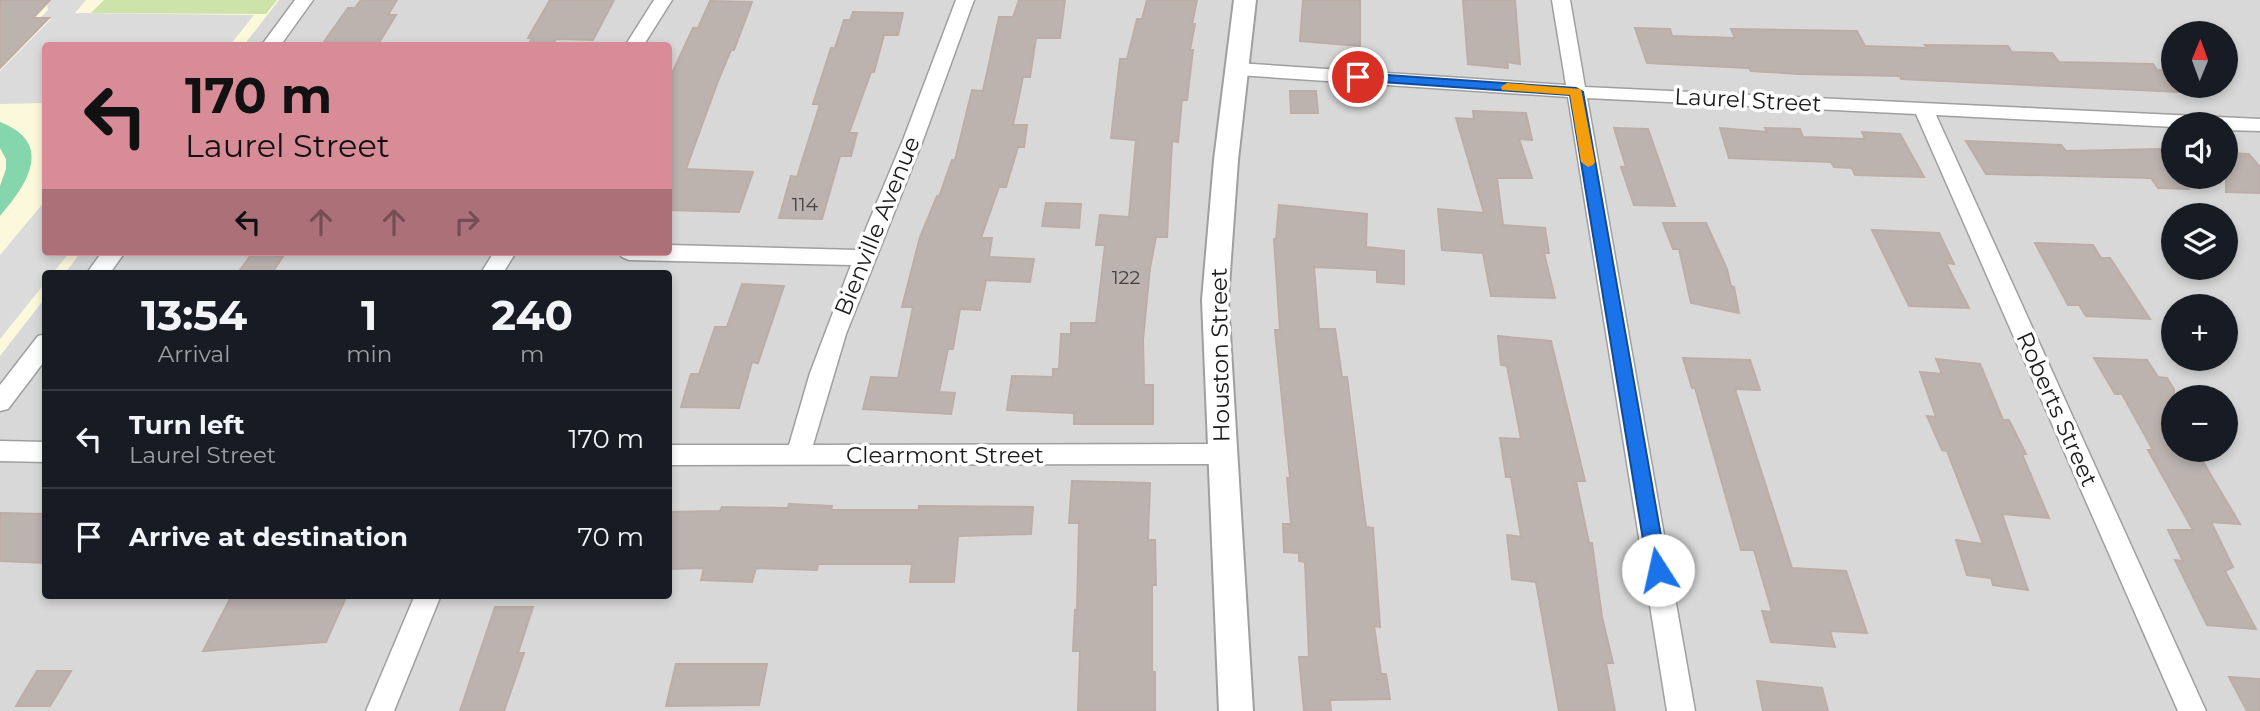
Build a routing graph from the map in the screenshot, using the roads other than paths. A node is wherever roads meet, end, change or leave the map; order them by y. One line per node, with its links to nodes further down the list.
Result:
1 (304, 0): 6 (street)
2 (663, 0): 7 (street)
3 (965, 0): 14 (street, Bienville Avenue)
4 (1245, 0): 8 (street, Houston Street)
5 (1561, 0): 9 (street)
6 (273, 42)
7 (637, 42)
8 (1237, 69): 9 (street, Laurel Street); 20 (street, Houston Street)
9 (1576, 92): 10 (street, Laurel Street); 26 (street)
10 (1923, 108): 11 (street, Laurel Street); 27 (street, Roberts Street)
11 (2260, 125)
12 (672, 253): 14 (street)
13 (111, 256): 15 (street)
14 (863, 258): 22 (street, Bienville Avenue)
15 (100, 270)
16 (42, 347): 17 (street)
17 (0, 402)
18 (0, 451): 19 (street)
19 (42, 452)
20 (1221, 454): 22 (street, Clearmont Street); 25 (street, Houston Street)
21 (672, 455): 22 (street, Clearmont Street)
22 (798, 455)
23 (426, 599): 24 (street)
24 (380, 711)
25 (1236, 711)
26 (1681, 711)
27 (2192, 711)

